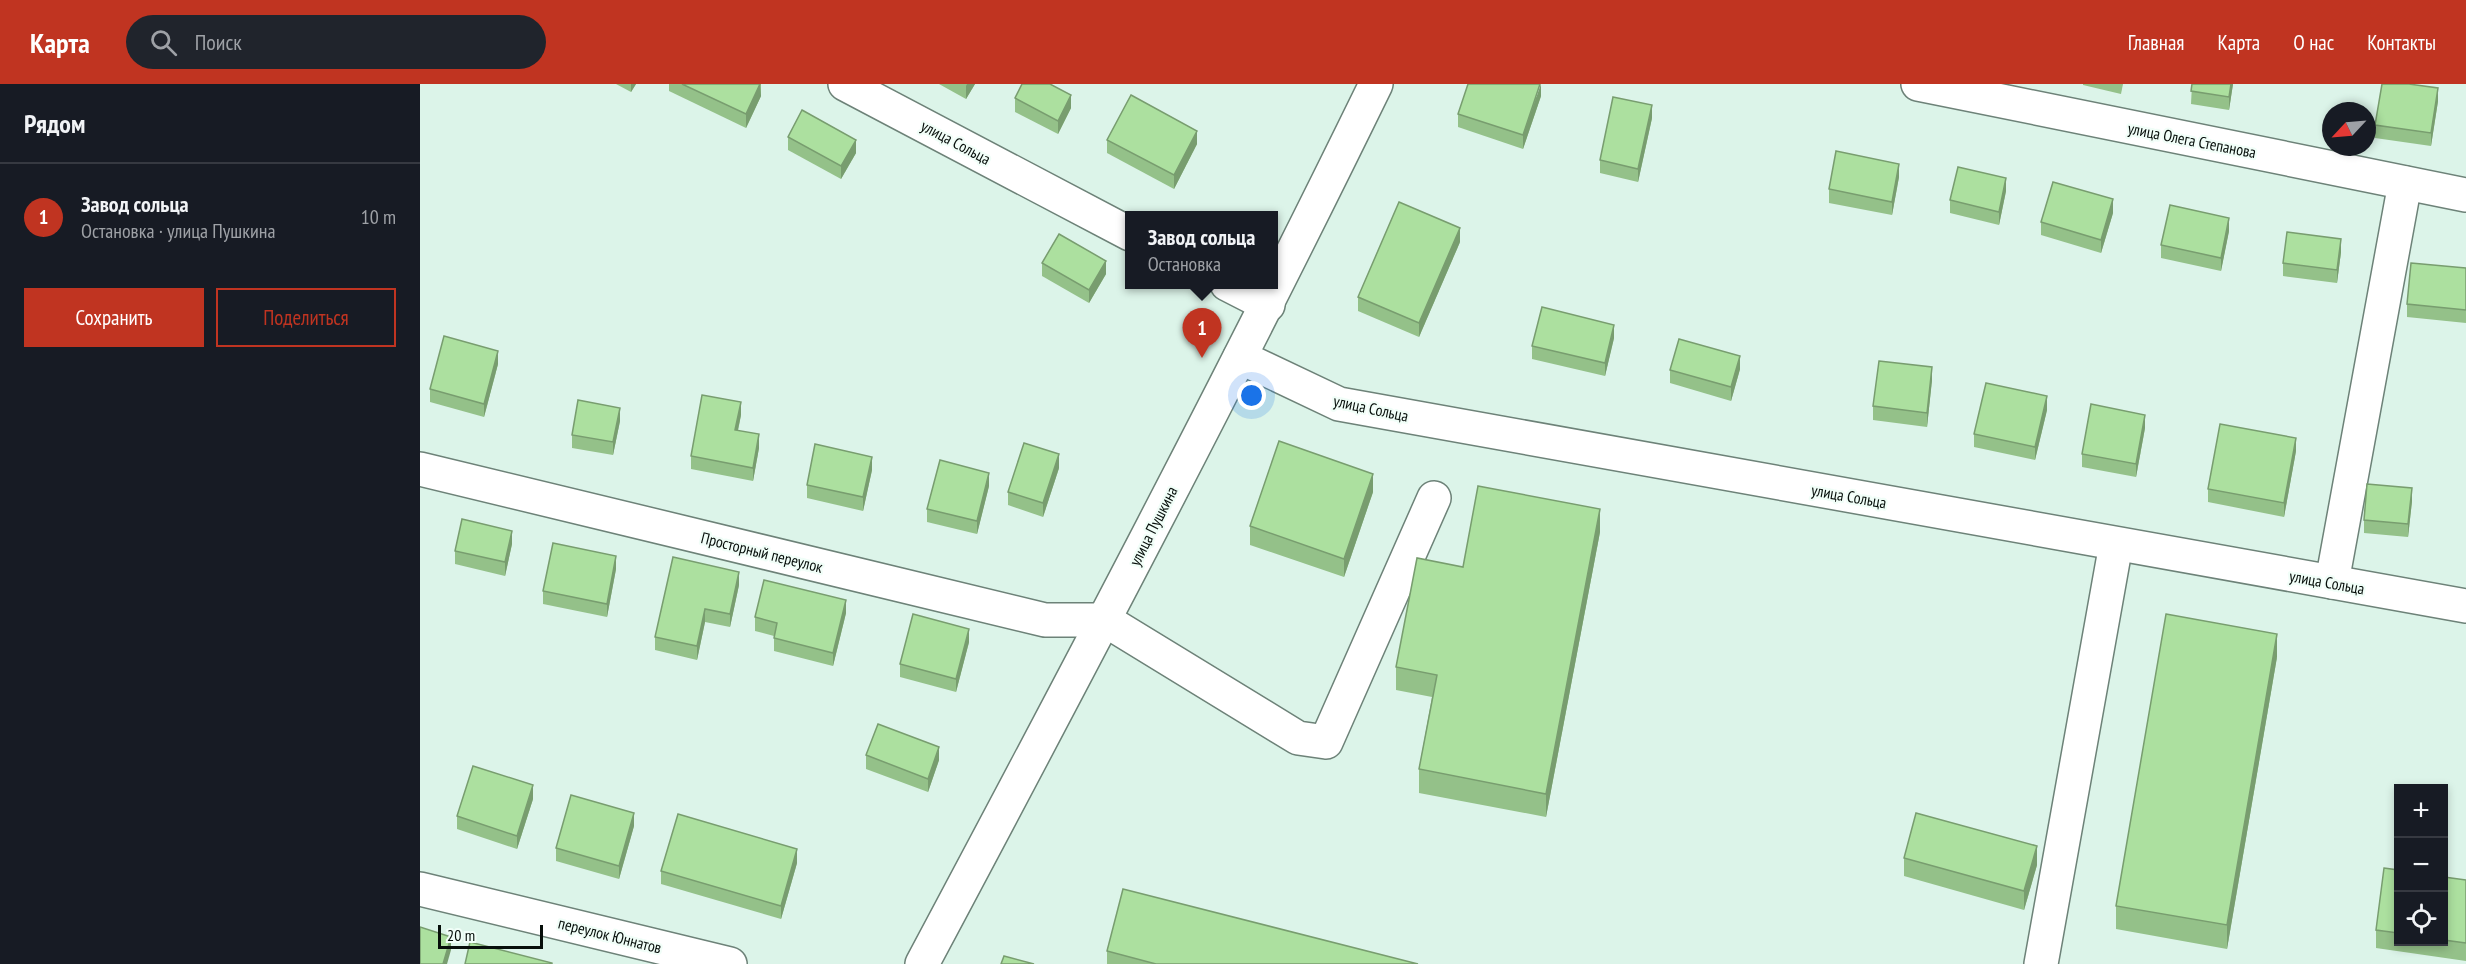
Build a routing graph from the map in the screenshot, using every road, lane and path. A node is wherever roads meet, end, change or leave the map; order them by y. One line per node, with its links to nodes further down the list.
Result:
1 (845, 84): 6 (street, улица Сольца)
2 (1376, 84): 7 (street, улица Пушкина)
3 (1918, 84): 4 (street, улица Олега Степанова)
4 (2404, 183): 5 (street, улица Олега Степанова); 15 (street)
5 (2466, 195)
6 (1125, 231)
7 (1278, 285)
8 (1235, 289): 10 (street)
9 (1276, 289): 10 (street, улица Пушкина)
10 (1268, 305): 11 (street, улица Пушкина)
11 (1240, 357): 14 (street, улица Сольца); 17 (street, улица Пушкина)
12 (420, 469): 17 (street, Просторный переулок)
13 (1434, 498): 17 (street)
14 (2116, 544): 15 (street, улица Сольца); 21 (street)
15 (2332, 582): 16 (street, улица Сольца)
16 (2466, 606)
17 (1105, 620): 20 (street, улица Пушкина)
18 (420, 889): 19 (street, переулок Юннатов)
19 (730, 964)
20 (922, 964)
21 (2041, 964)

